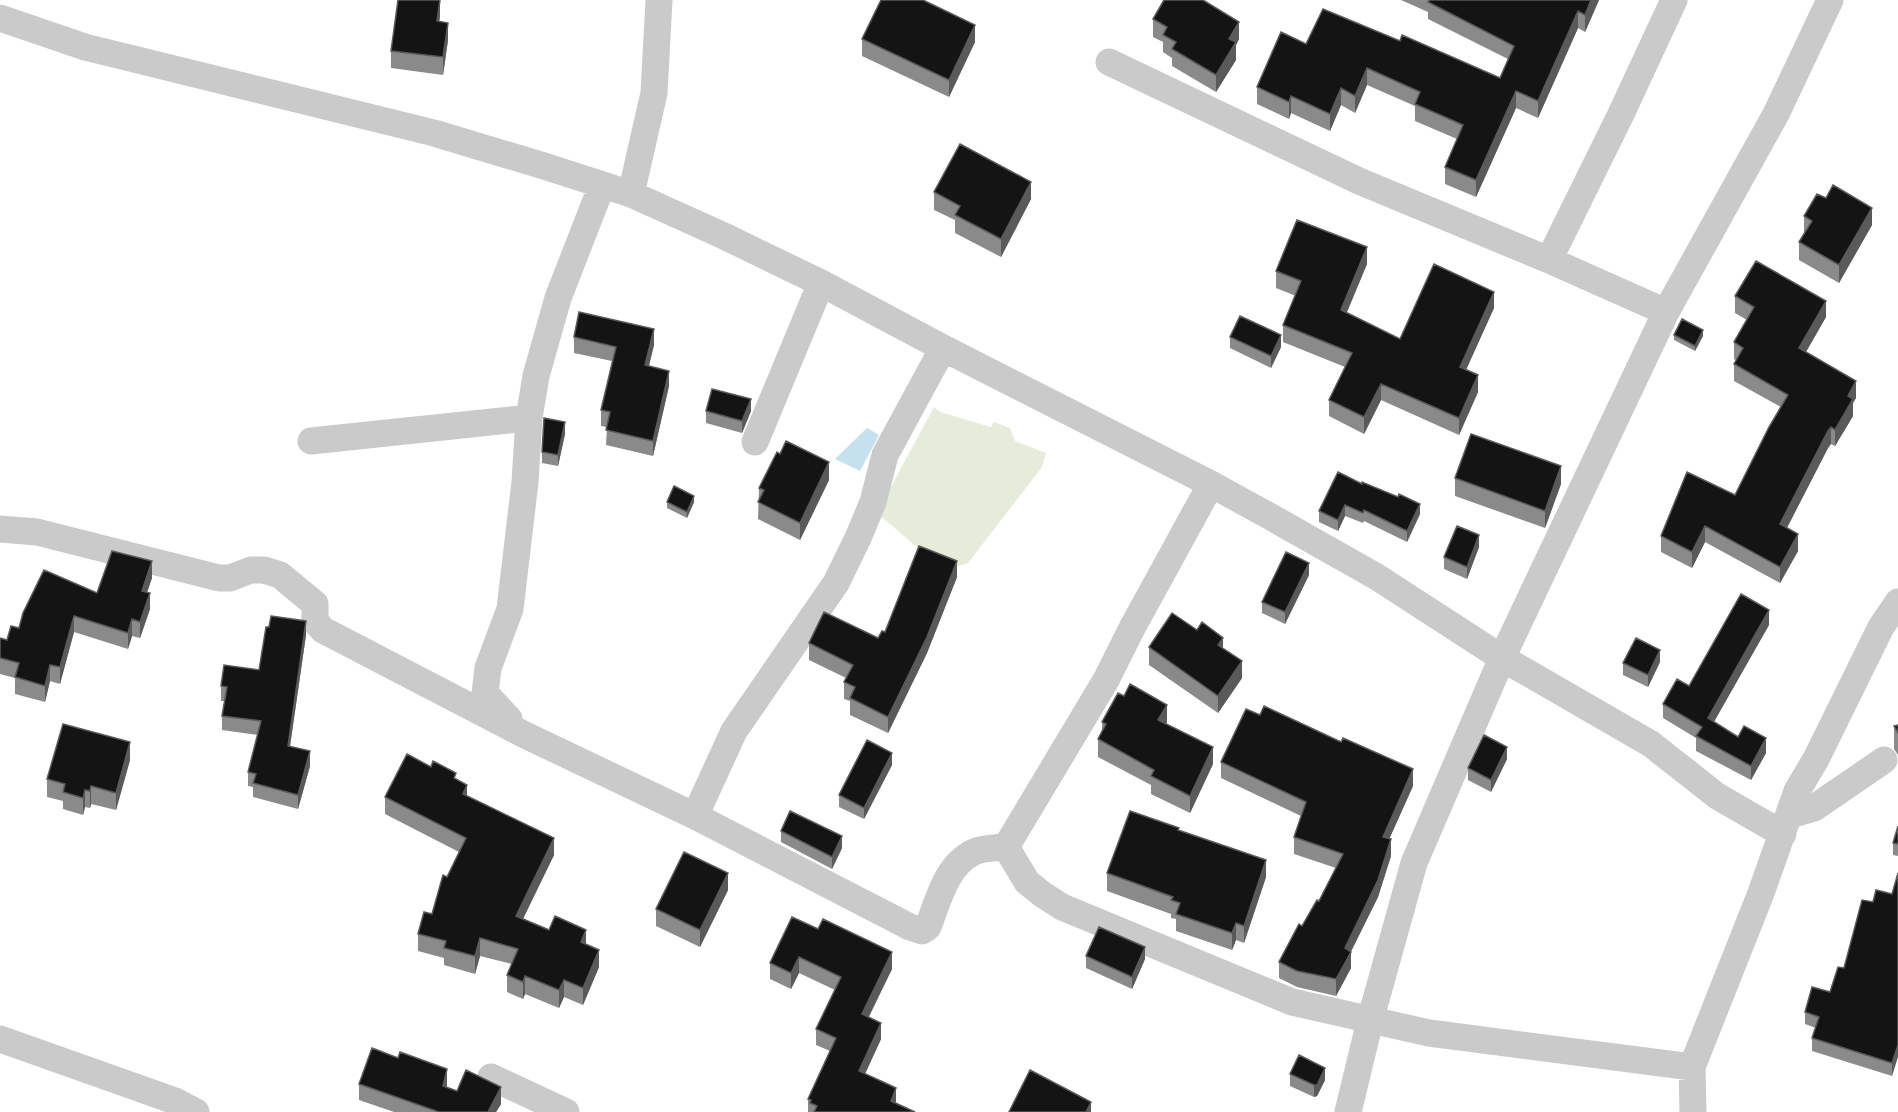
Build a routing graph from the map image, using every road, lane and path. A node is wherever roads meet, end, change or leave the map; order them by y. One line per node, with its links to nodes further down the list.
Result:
1 (659, 0): 7 (street)
2 (1674, 0): 8 (street)
3 (1830, 0): 10 (street)
4 (0, 18): 6 (street)
5 (1109, 62): 8 (street)
6 (602, 185): 7 (street); 12 (street)
7 (631, 194): 9 (street)
8 (1549, 260): 10 (street)
9 (821, 283): 11 (street); 14 (street)
10 (1666, 312): 18 (street)
11 (943, 348): 15 (street); 21 (street)
12 (529, 418): 13 (street); 19 (street)
13 (311, 441)
14 (755, 442)
15 (1211, 484): 18 (street); 23 (street)
16 (0, 529): 19 (street)
17 (1898, 602): 22 (street)
18 (1502, 658): 22 (street); 24 (street)
19 (525, 735): 21 (street)
20 (1884, 760): 22 (street)
21 (695, 816): 23 (street)
22 (1786, 824): 26 (street)
23 (1006, 847): 24 (street)
24 (1370, 1021): 26 (street); 30 (street)
25 (0, 1039): 28 (street)
26 (1692, 1067): 31 (street)
27 (491, 1077): 29 (street)
28 (196, 1112)
29 (566, 1112)
30 (1348, 1112)
31 (1693, 1112)

